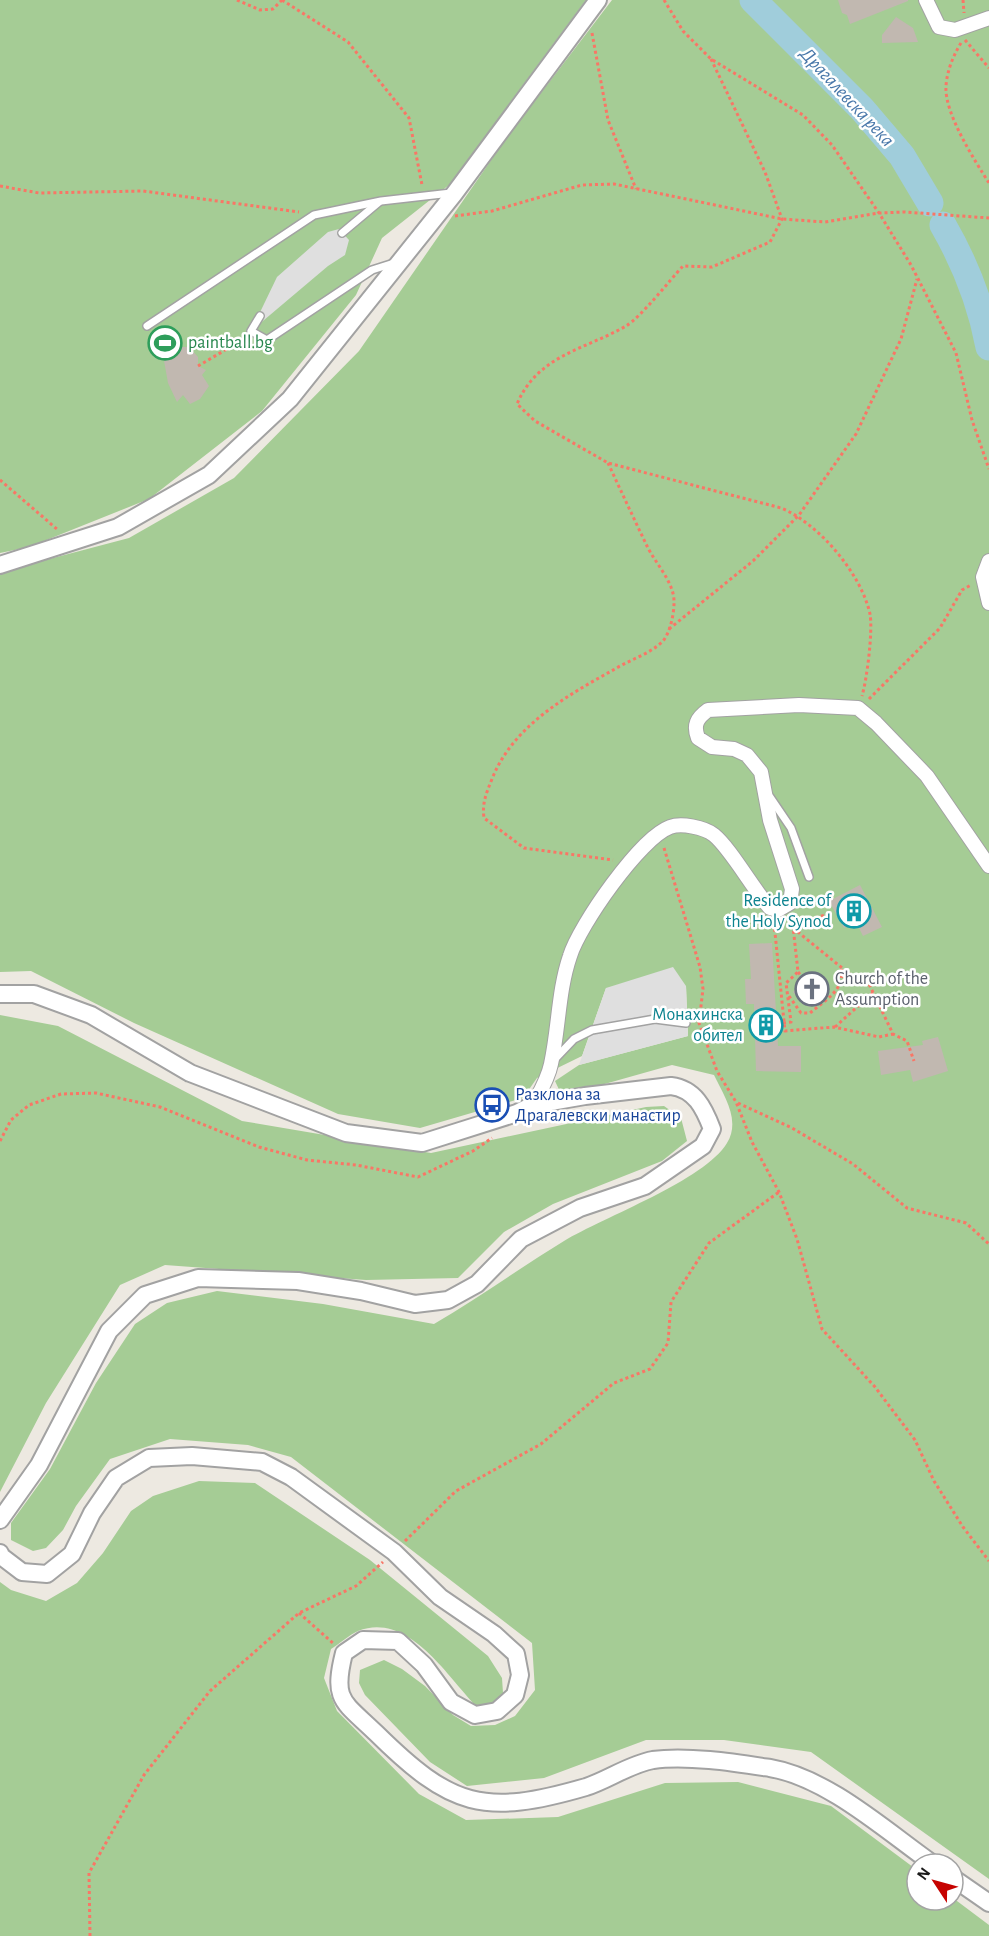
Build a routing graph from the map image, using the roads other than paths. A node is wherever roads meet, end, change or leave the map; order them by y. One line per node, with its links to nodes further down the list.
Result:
1 (926, 0): 3 (street)
2 (593, 6): 4 (street)
3 (989, 18)
4 (454, 194): 5 (lane); 7 (street)
5 (381, 201): 6 (lane); 9 (lane)
6 (342, 233)
7 (399, 262): 8 (lane); 11 (street)
8 (260, 315)
9 (147, 326)
10 (989, 561): 12 (street)
11 (0, 565)
12 (989, 603)
13 (765, 789): 14 (street); 15 (lane); 18 (street)
14 (989, 866)
15 (809, 877)
16 (0, 994): 19 (street)
17 (686, 1023): 18 (lane)
18 (552, 1063): 19 (street)
19 (533, 1105): 20 (street)
20 (0, 1520)
21 (0, 1553): 22 (street)
22 (916, 1852)
23 (965, 1886): 24 (street)
24 (989, 1903)

